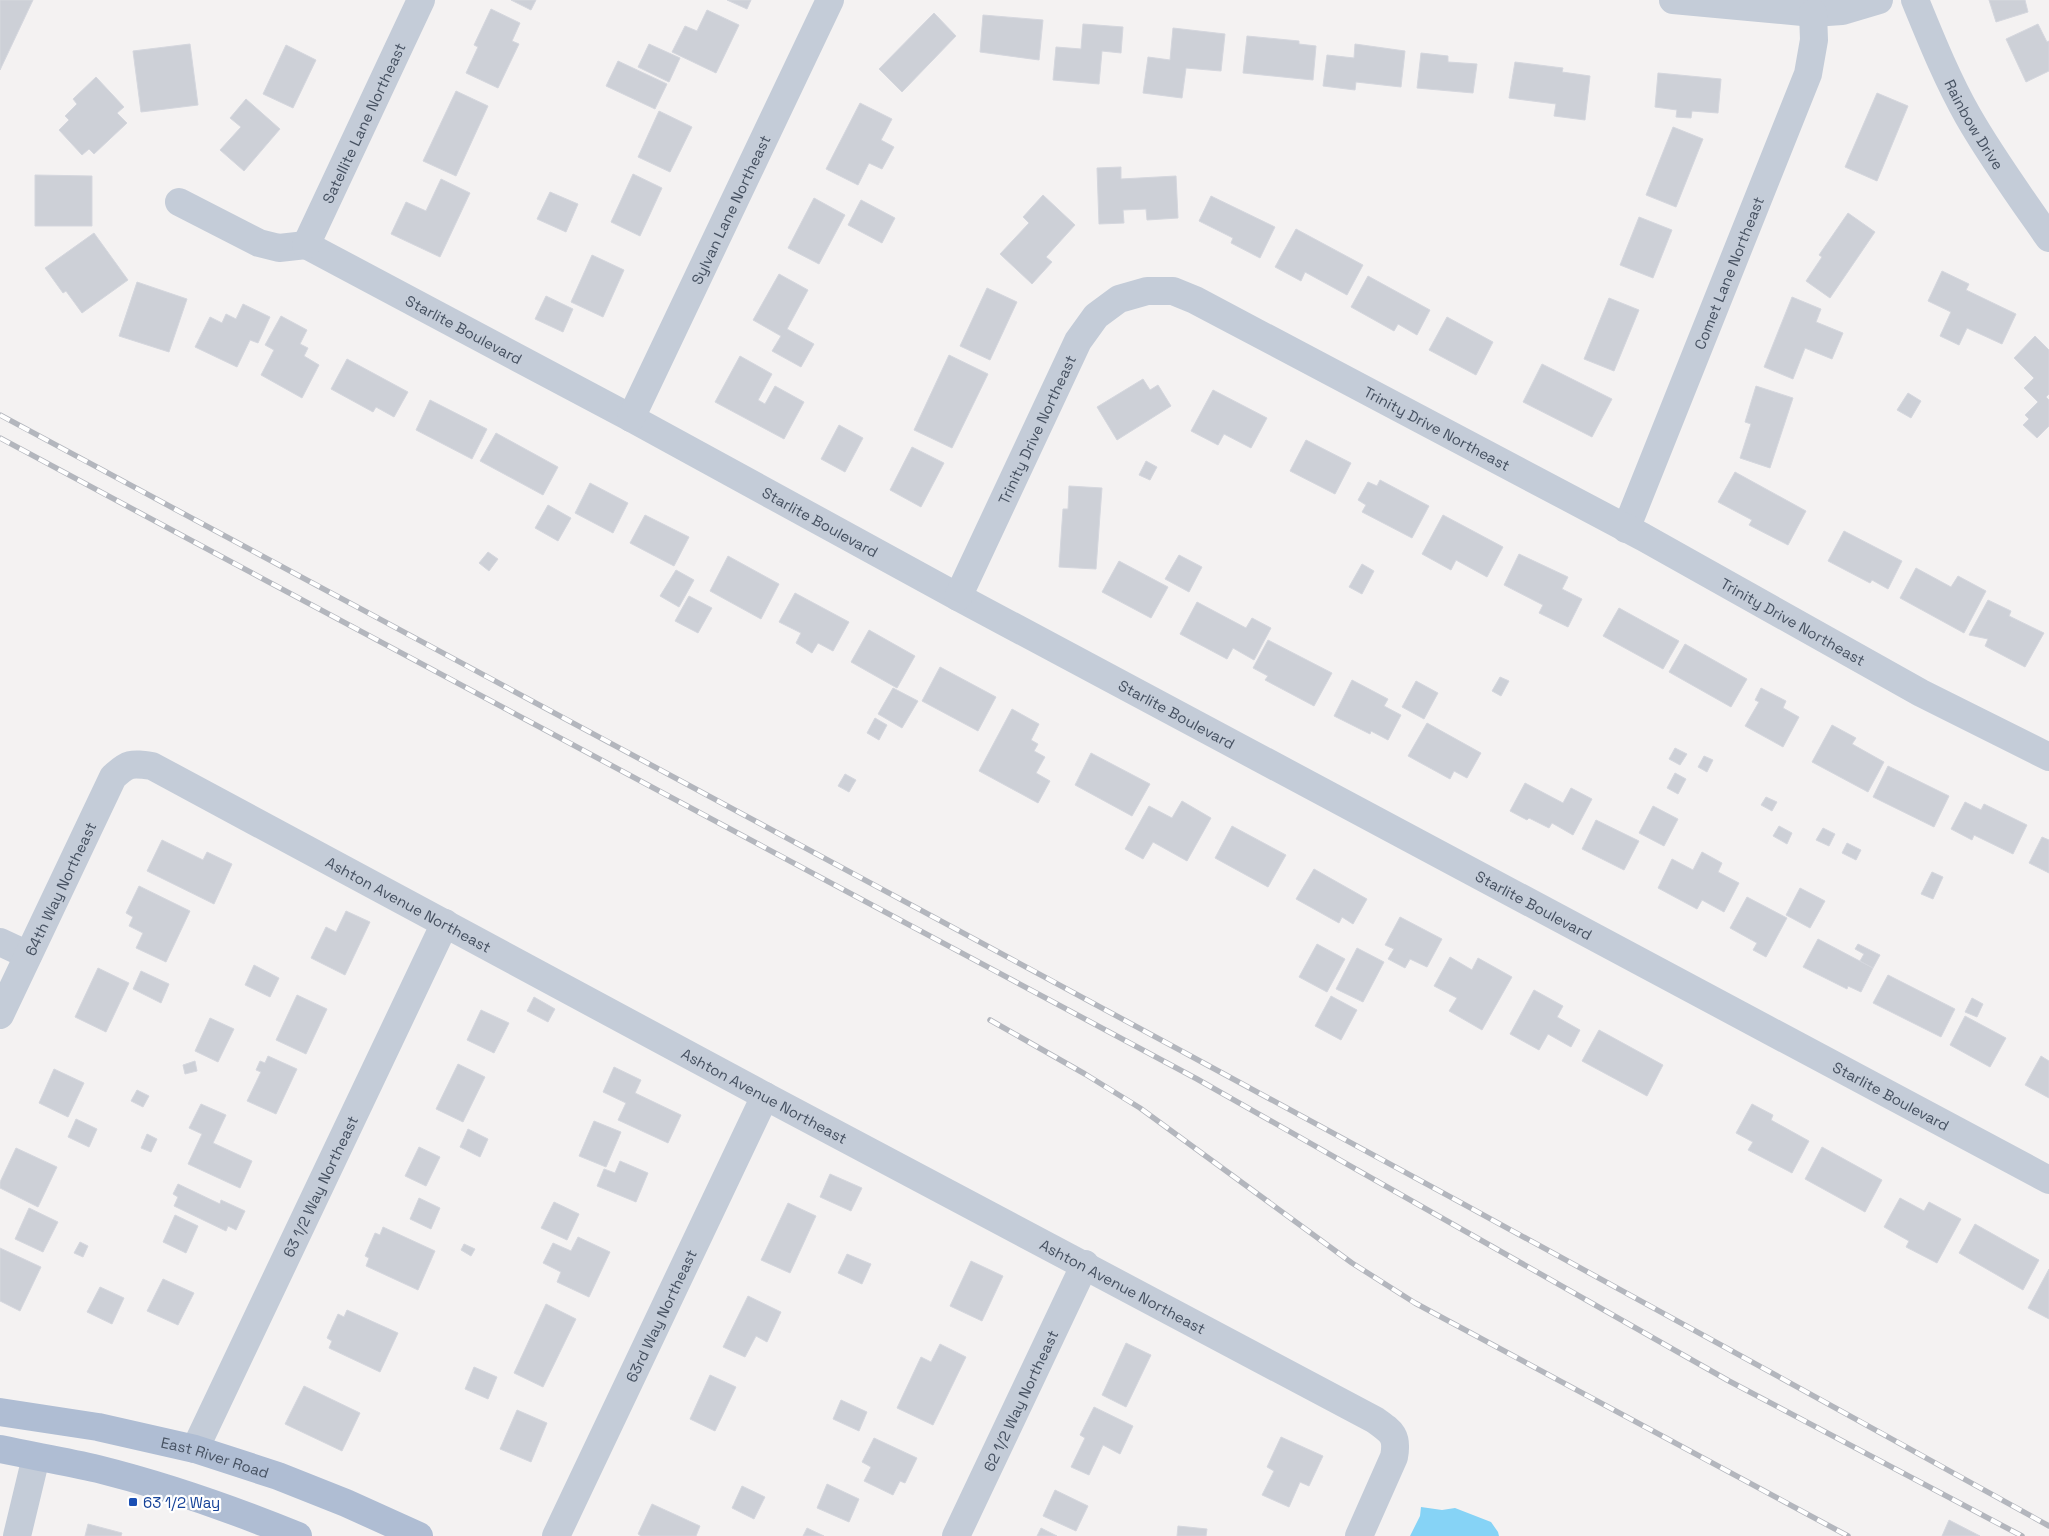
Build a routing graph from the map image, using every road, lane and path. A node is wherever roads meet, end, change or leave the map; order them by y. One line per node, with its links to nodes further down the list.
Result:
1 (421, 0): 9 (street, Satellite Lane Northeast)
2 (830, 0): 10 (street, Sylvan Lane Northeast)
3 (1673, 0): 6 (street)
4 (1879, 0): 6 (street)
5 (1915, 0): 8 (street, Rainbow Drive)
6 (1813, 13): 11 (street, Comet Lane Northeast)
7 (179, 202): 9 (street)
8 (2049, 238)
9 (306, 246): 10 (street, Starlite Boulevard)
10 (631, 418): 12 (street, Starlite Boulevard)
11 (1626, 529): 12 (street, Trinity Drive Northeast); 13 (street, Trinity Drive Northeast)
12 (958, 597): 20 (street, Starlite Boulevard)
13 (2049, 757)
14 (126, 766): 15 (street, Ashton Avenue Northeast); 17 (street, 64th Way Northeast)
15 (445, 923): 19 (street, Ashton Avenue Northeast); 24 (street, 63 1/2 Way Northeast)
16 (0, 942): 17 (street)
17 (28, 956): 18 (street, 64th Way Northeast)
18 (0, 1015)
19 (765, 1096): 21 (street, Ashton Avenue Northeast); 29 (street, 63rd Way Northeast)
20 (2049, 1180)
21 (1085, 1264): 30 (street, 62 1/2 Way Northeast); 31 (street, Ashton Avenue Northeast)
22 (0, 1412): 24 (main road, East River Road)
23 (0, 1449): 25 (main road)
24 (195, 1449): 28 (main road, East River Road)
25 (36, 1457): 26 (street); 27 (main road)
26 (17, 1536)
27 (298, 1536)
28 (420, 1536)
29 (556, 1536)
30 (956, 1536)
31 (1359, 1536)

